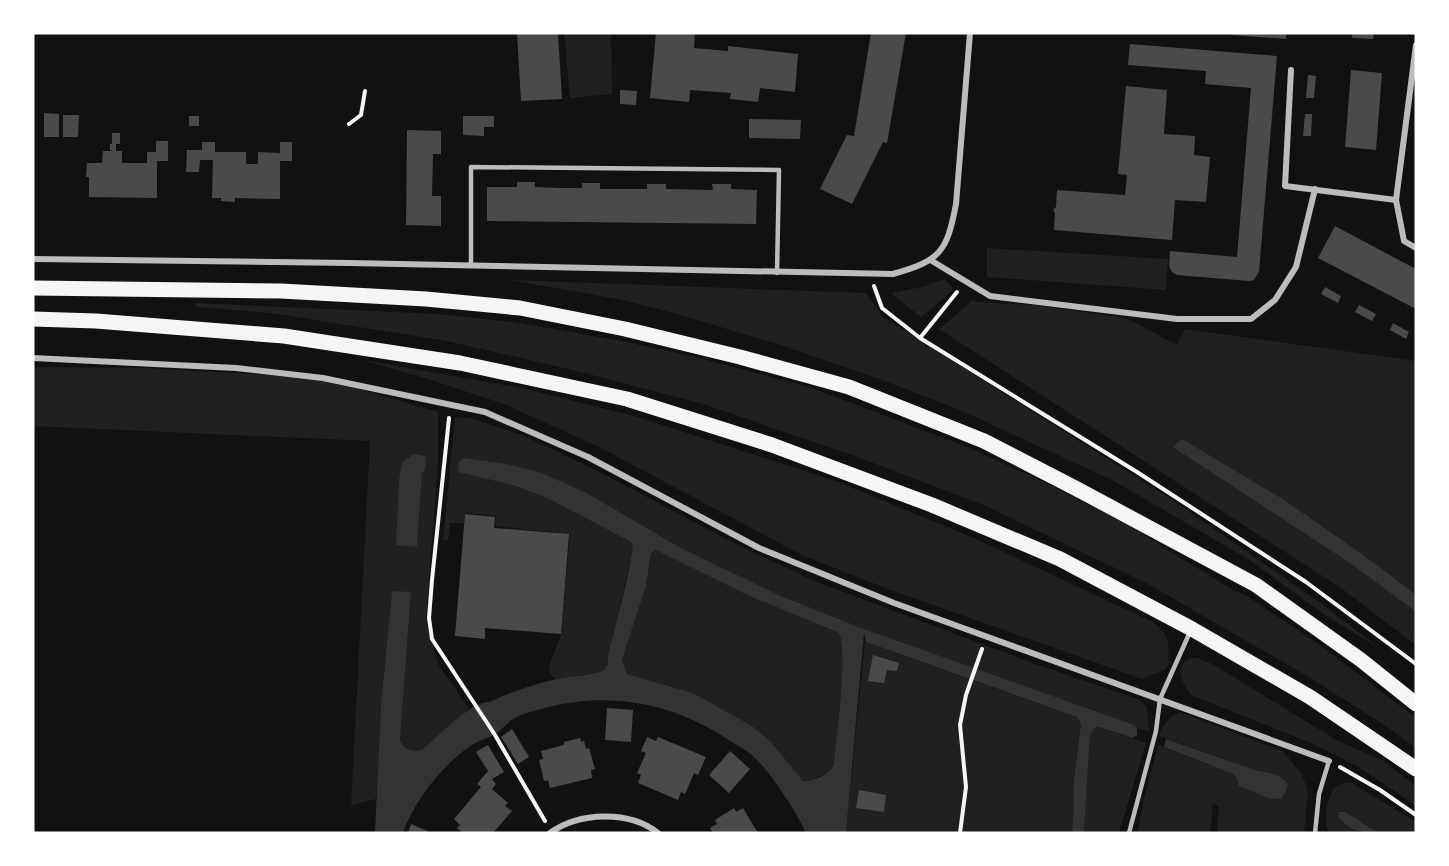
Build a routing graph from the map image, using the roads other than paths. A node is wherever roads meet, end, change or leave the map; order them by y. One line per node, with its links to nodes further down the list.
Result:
1 (970, 33): 8 (street)
2 (1416, 45): 5 (street)
3 (1291, 70): 4 (street)
4 (1315, 189): 5 (street); 8 (street)
5 (1396, 200): 6 (street)
6 (1416, 248)
7 (33, 259): 9 (street)
8 (932, 261): 10 (street)
9 (471, 266): 10 (street); 10 (lane)
10 (777, 273)
11 (33, 288): 16 (main road)
12 (33, 320): 14 (main road)
13 (33, 358): 15 (street)
14 (1191, 629): 15 (lane); 18 (main road)
15 (1160, 699): 17 (street); 21 (lane)
16 (1416, 704)
17 (1329, 761): 22 (lane)
18 (1416, 769)
19 (551, 832): 20 (street)
20 (658, 833)
21 (1130, 833)
22 (1315, 833)

